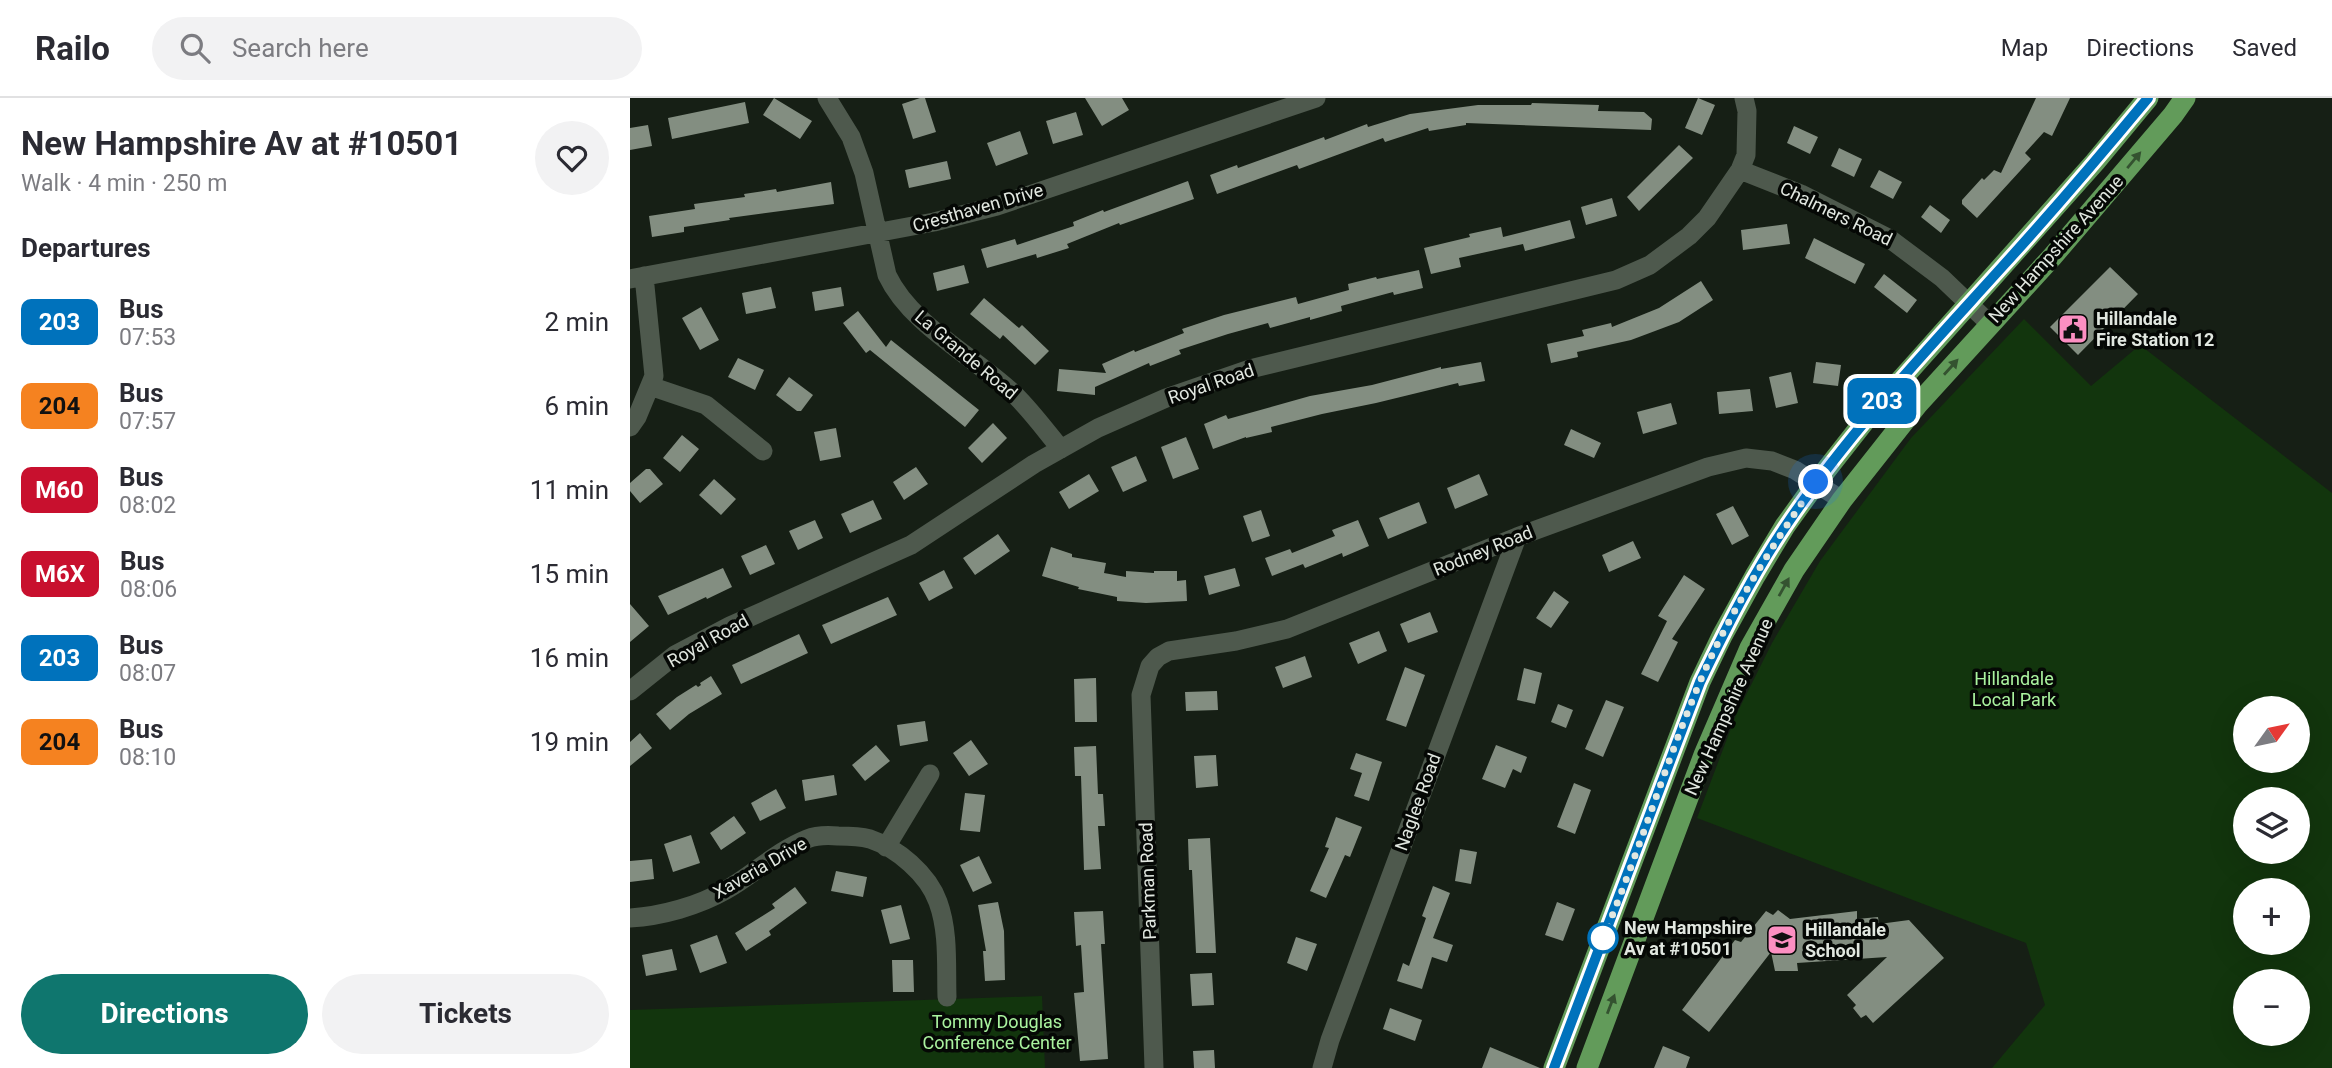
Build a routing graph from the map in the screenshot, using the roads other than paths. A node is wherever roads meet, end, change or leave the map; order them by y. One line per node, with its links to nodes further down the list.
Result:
1 (827, 98): 8 (street, La Grande Road)
2 (1316, 98): 8 (street, Cresthaven Drive)
3 (1744, 98): 7 (street, Royal Road)
4 (2148, 98): 10 (main road, New Hampshire Avenue)
5 (2154, 98): 6 (street)
6 (2179, 106): 11 (main road, New Hampshire Avenue, one-way to 6)
7 (1740, 170): 10 (street, Chalmers Road); 14 (street, Royal Road)
8 (878, 233): 9 (street, Cresthaven Drive); 14 (street, La Grande Road)
9 (637, 278): 12 (street)
10 (1969, 303): 11 (street, Chalmers Road); 16 (main road, New Hampshire Avenue)
11 (1990, 324): 17 (main road, New Hampshire Avenue, one-way to 11)
12 (650, 386): 13 (street); 15 (street)
13 (630, 427)
14 (1061, 449): 19 (street, Royal Road)
15 (763, 451)
16 (1816, 482): 17 (street, Rodney Road); 18 (street, Rodney Road); 27 (main road, New Hampshire Avenue)
17 (1842, 500): 28 (main road, New Hampshire Avenue, one-way to 17)
18 (1517, 537): 20 (street, Rodney Road); 26 (street, Naglee Road)
19 (630, 691)
20 (1141, 695): 25 (street, Parkman Road)
21 (930, 774): 22 (street)
22 (886, 847): 23 (street, Xaveria Drive); 24 (street, Xaveria Drive)
23 (630, 918)
24 (947, 997)
25 (1154, 1068)
26 (1322, 1068)
27 (1554, 1068)
28 (1587, 1068)

